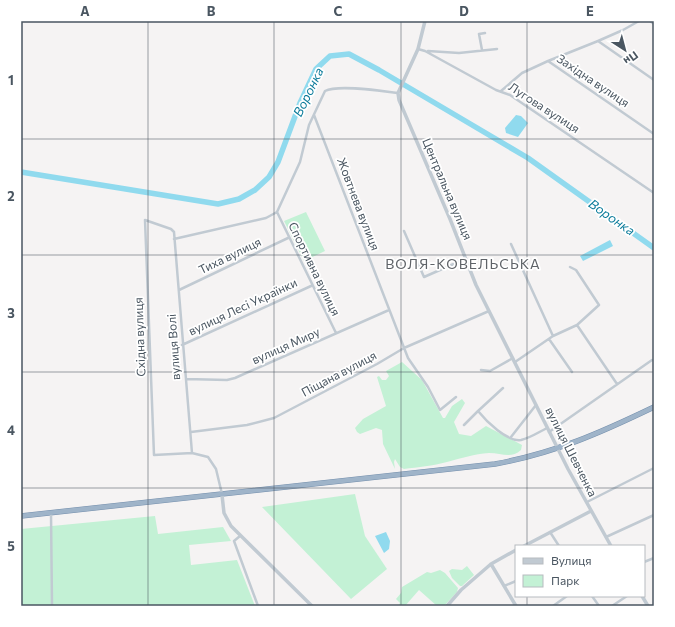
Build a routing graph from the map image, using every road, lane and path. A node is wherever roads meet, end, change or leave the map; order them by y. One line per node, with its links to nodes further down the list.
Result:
1 (425, 21): 8 (street)
2 (639, 21): 6 (street)
3 (650, 21): 4 (street)
4 (654, 24)
5 (485, 33): 9 (street)
6 (598, 41): 11 (street); 12 (street)
7 (497, 49): 9 (street)
8 (418, 50): 10 (street, Лугова вулиця); 14 (street)
9 (482, 50): 10 (street)
10 (425, 51): 13 (street, Лугова вулиця)
11 (548, 61): 13 (street, Західна вулиця); 16 (street, Західна вулиця)
12 (654, 80)
13 (501, 91): 17 (street, Лугова вулиця)
14 (398, 93): 15 (street); 23 (street, Центральна вулиця)
15 (314, 115): 18 (street); 27 (street, Жовтнева вулиця)
16 (654, 134)
17 (654, 193)
18 (277, 212): 20 (street, Спортивна вулиця); 21 (street)
19 (404, 231): 23 (street)
20 (288, 238): 25 (street, Спортивна вулиця); 26 (street, Тиха вулиця)
21 (174, 240): 26 (street, вулиця Волі); 51 (street, Східна вулиця)
22 (511, 244): 31 (street)
23 (465, 259): 28 (street, Центральна вулиця)
24 (570, 267): 29 (street)
25 (312, 286): 30 (street, Спортивна вулиця); 33 (street, вулиця Лесі Українки)
26 (179, 290): 33 (street, вулиця Волі)
27 (389, 310): 30 (street, вулиця Миру); 34 (street, Жовтнева вулиця)
28 (489, 311): 34 (street, Піщана вулиця); 36 (street, Центральна вулиця)
29 (577, 325): 31 (street); 40 (street)
30 (336, 333): 39 (street, вулиця Миру)
31 (553, 336): 32 (street)
32 (549, 339): 36 (street); 38 (street)
33 (182, 345): 39 (street, вулиця Волі)
34 (404, 348): 42 (street, Жовтнева вулиця); 48 (street, Піщана вулиця)
35 (652, 360): 40 (street)
36 (515, 362): 37 (street); 43 (street, вулиця Шевченка)
37 (481, 370)
38 (572, 372)
39 (186, 379): 48 (street, вулиця Волі)
40 (617, 384): 47 (street)
41 (503, 388): 45 (street)
42 (456, 398)
43 (536, 405): 47 (street, вулиця Шевченка); 49 (street)
44 (654, 407): 50 (highway)
45 (478, 411): 46 (street); 49 (street)
46 (464, 425)
47 (548, 430): 49 (street); 50 (street, вулиця Шевченка)
48 (190, 432): 51 (street, вулиця Волі)
49 (510, 437)
50 (558, 449): 53 (highway); 54 (street, вулиця Шевченка)
51 (192, 453): 53 (street)
52 (654, 468): 54 (street)
53 (222, 495): 56 (highway); 60 (street)
54 (586, 502): 55 (street, вулиця Шевченка)
55 (591, 511): 59 (street); 61 (street, вулиця Шевченка)
56 (51, 513): 58 (highway); 73 (street)
57 (654, 515): 61 (street)
58 (21, 516)
59 (550, 532): 62 (street); 63 (street)
60 (240, 536): 74 (street); 75 (street)
61 (606, 537): 64 (street, вулиця Шевченка)
62 (526, 545)
63 (558, 545)
64 (611, 545)
65 (515, 551): 66 (street)
66 (491, 564): 68 (street); 76 (street)
67 (515, 581): 68 (street)
68 (504, 586): 77 (street)
69 (566, 597): 78 (street)
70 (593, 597): 79 (street)
71 (626, 597): 80 (street)
72 (643, 597): 81 (street)
73 (52, 606)
74 (258, 606)
75 (312, 606)
76 (447, 606)
77 (516, 606)
78 (553, 606)
79 (599, 606)
80 (612, 606)
81 (648, 606)

